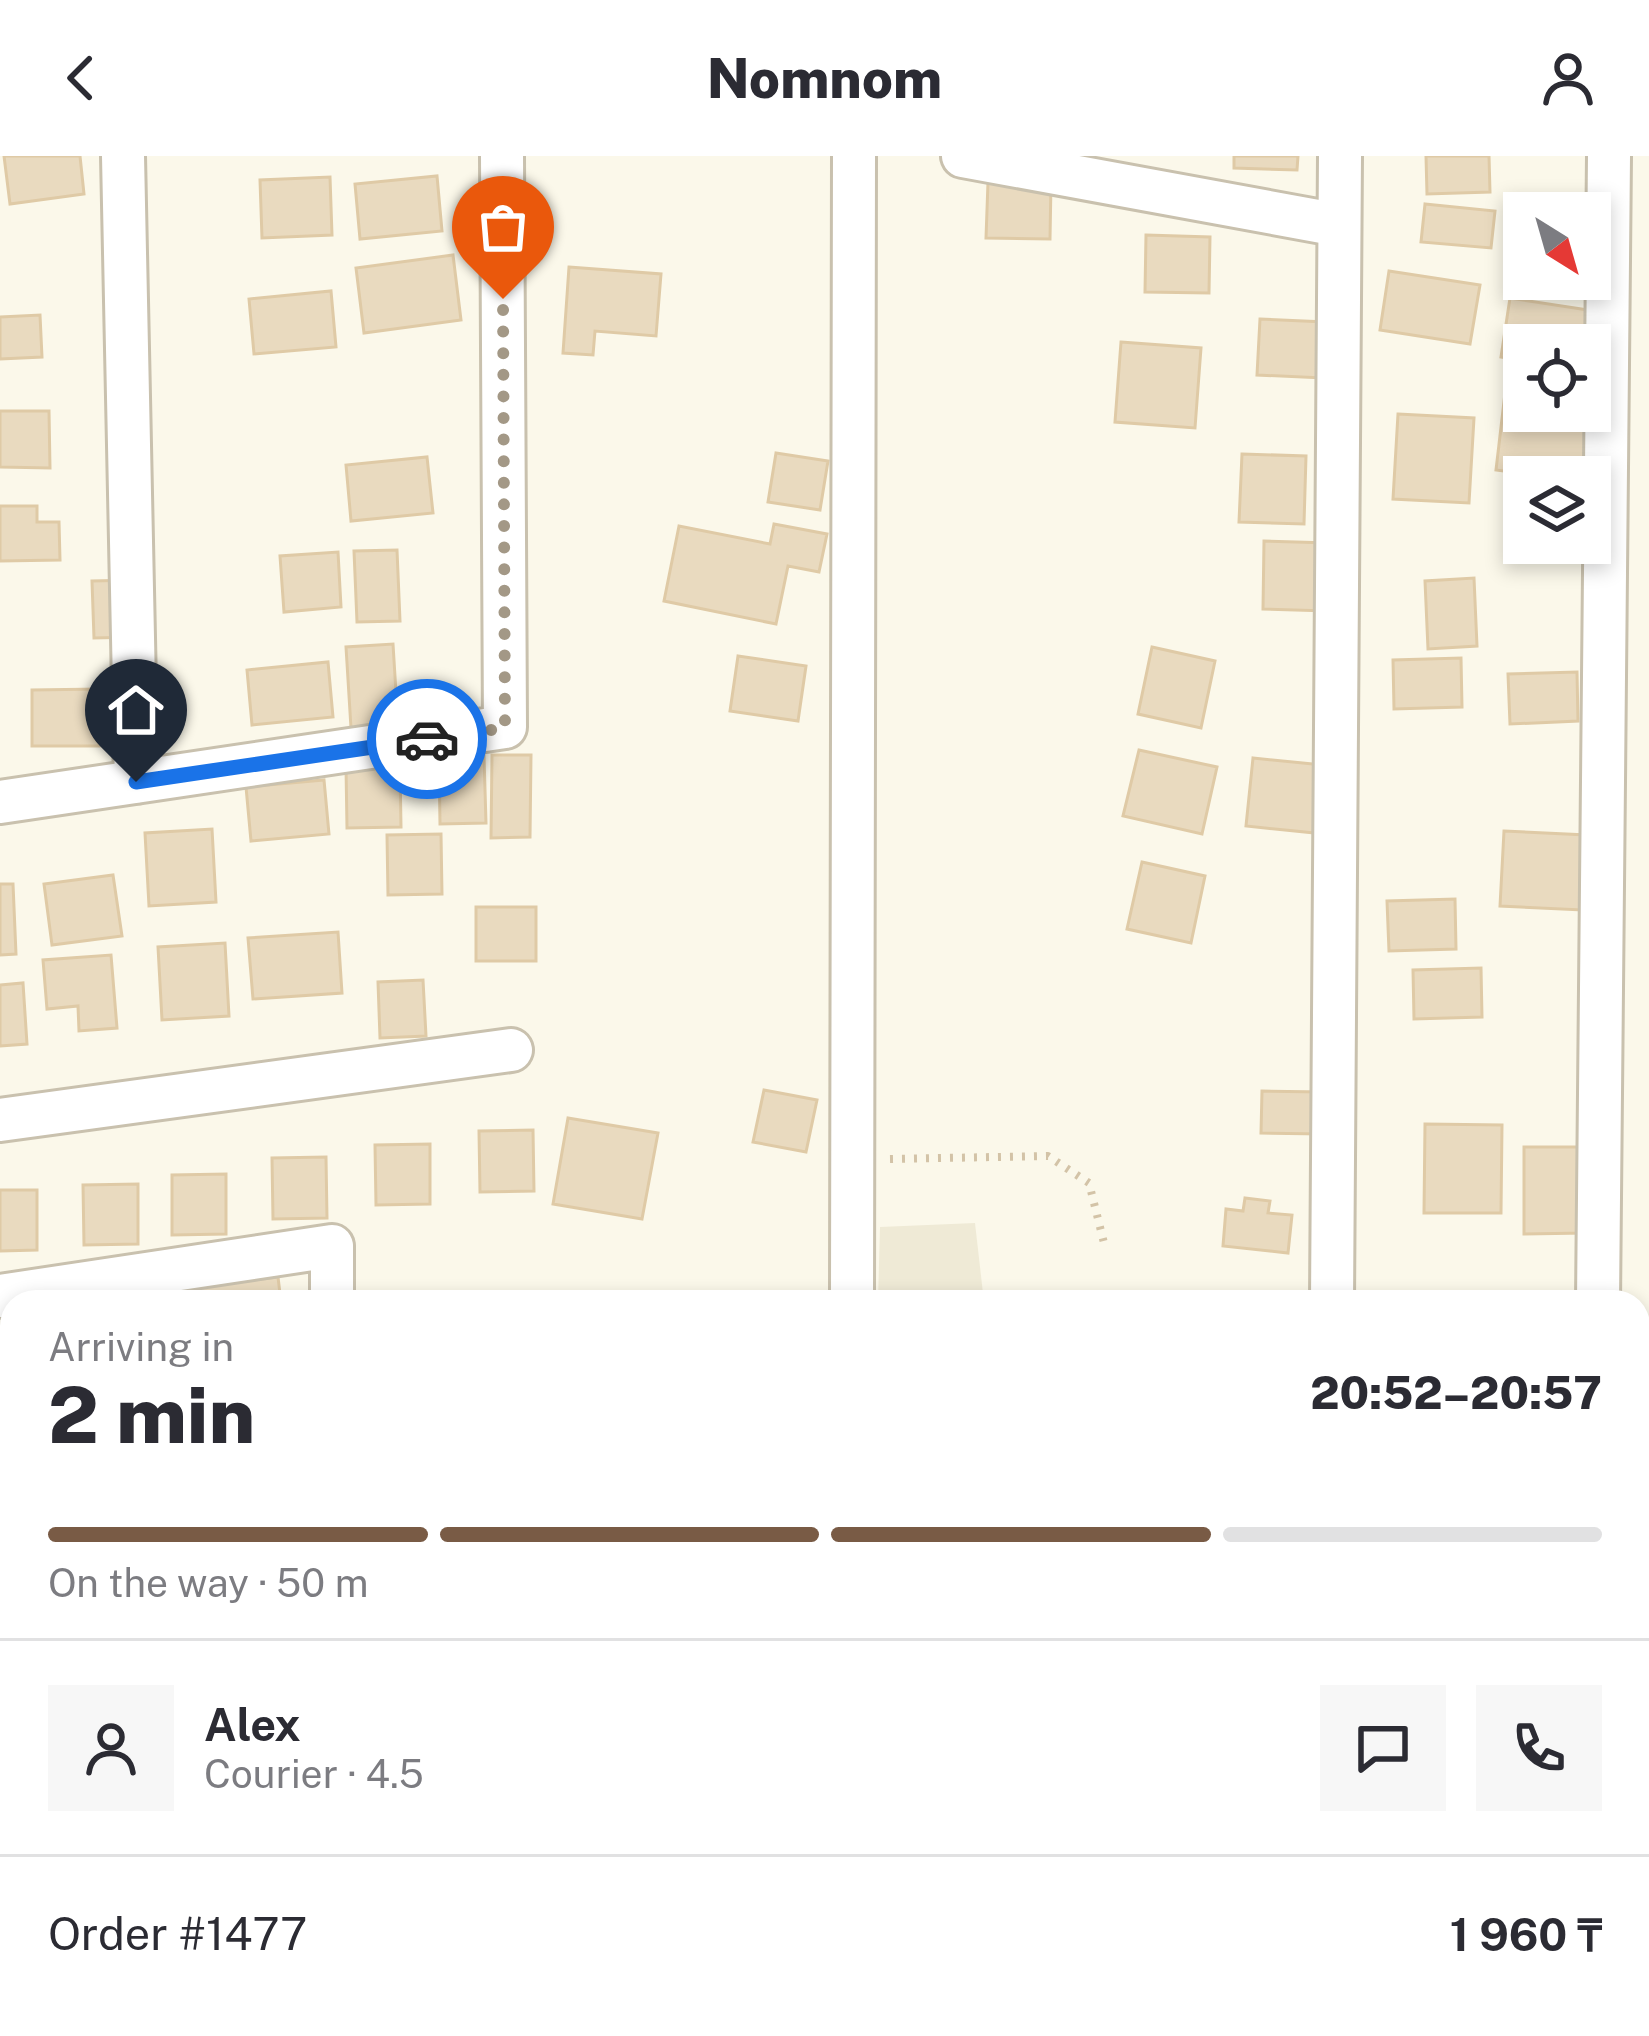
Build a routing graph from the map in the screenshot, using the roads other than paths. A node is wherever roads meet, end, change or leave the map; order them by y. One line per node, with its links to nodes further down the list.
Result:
1 (123, 156): 8 (street)
2 (502, 156): 8 (street)
3 (854, 156): 14 (street)
4 (1340, 156): 7 (street)
5 (1610, 156): 16 (street)
6 (987, 158): 7 (street)
7 (1339, 225): 15 (street)
8 (136, 782): 9 (street)
9 (0, 802)
10 (511, 1050): 11 (street)
11 (0, 1120)
12 (40, 1290): 13 (street)
13 (332, 1290)
14 (852, 1290)
15 (1332, 1290)
16 (1598, 1290)

